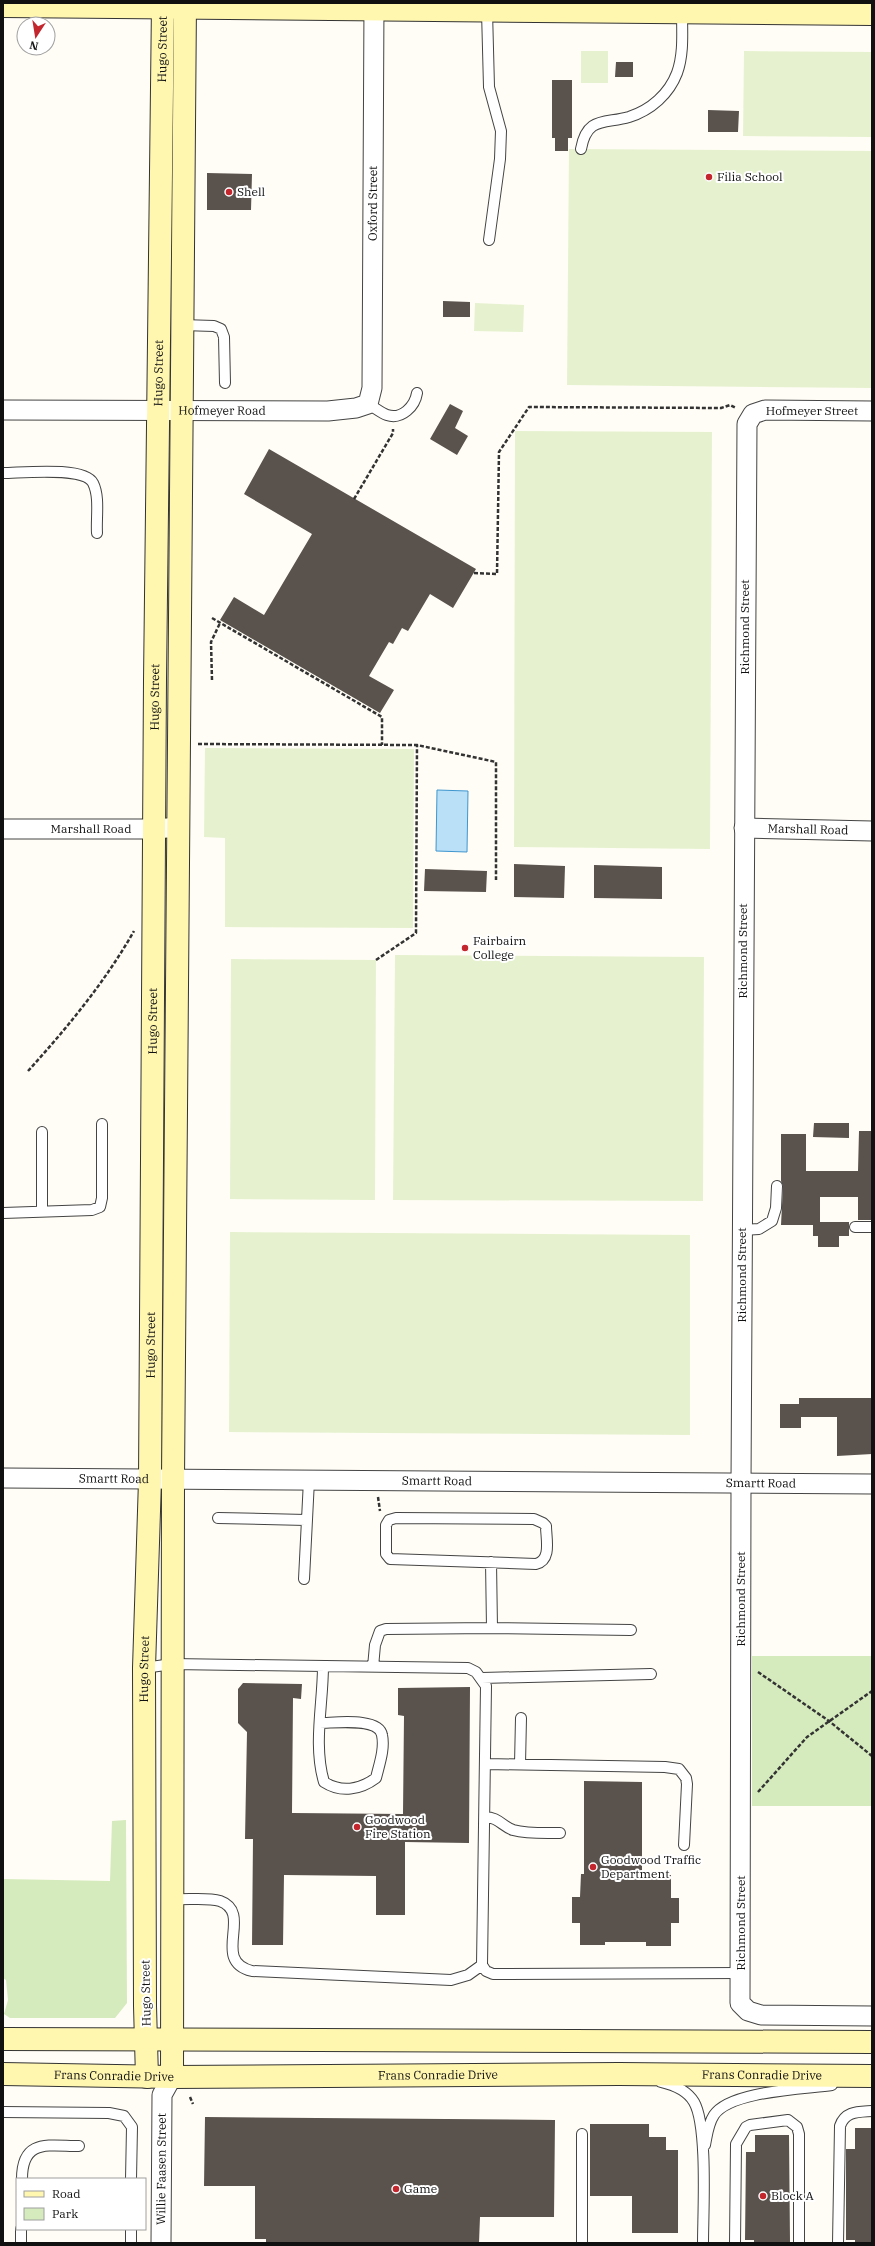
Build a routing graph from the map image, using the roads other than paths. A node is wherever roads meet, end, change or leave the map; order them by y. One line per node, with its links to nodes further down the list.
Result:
1 (162, 5): 2 (street); 3 (street); 17 (street, Hugo Street)
2 (185, 5): 4 (street); 12 (street, Hugo Street)
3 (3, 6)
4 (374, 7): 7 (street); 15 (street, Oxford Street)
5 (560, 7): 7 (street); 8 (street)
6 (747, 8): 8 (street); 9 (street)
7 (486, 11): 11 (lane)
8 (682, 12): 10 (lane)
9 (872, 14)
10 (581, 149)
11 (489, 240)
12 (182, 325): 13 (lane); 18 (street, Hugo Street)
13 (225, 382)
14 (417, 393): 15 (lane)
15 (368, 404): 18 (street, Hofmeyer Road)
16 (3, 410): 17 (street, Hofmeyer Road)
17 (159, 410): 18 (street, Hofmeyer Road); 24 (street, Hugo Street)
18 (181, 411): 23 (street, Hugo Street)
19 (872, 411): 20 (street, Hofmeyer Street)
20 (752, 415): 26 (street, Richmond Street)
21 (3, 473): 22 (lane)
22 (97, 533)
23 (180, 679): 24 (lane); 25 (street, Hugo Street)
24 (155, 680): 28 (street, Hugo Street)
25 (179, 827): 28 (street, Marshall Road); 39 (street, Hugo Street)
26 (744, 828): 29 (street, Marshall Road); 37 (street, Richmond Street)
27 (3, 829): 28 (street, Marshall Road)
28 (154, 829): 40 (street, Hugo Street)
29 (872, 831)
30 (102, 1124): 33 (lane)
31 (42, 1132): 33 (lane)
32 (776, 1186): 37 (lane)
33 (42, 1211): 34 (lane)
34 (3, 1213)
35 (855, 1227): 36 (lane)
36 (872, 1227)
37 (742, 1230): 42 (street, Richmond Street)
38 (3, 1478): 40 (street, Smartt Road)
39 (173, 1479): 40 (street, Smartt Road); 41 (street, Smartt Road); 50 (street, Hugo Street)
40 (150, 1480): 53 (street, Hugo Street)
41 (309, 1480): 42 (street, Smartt Road); 45 (lane)
42 (741, 1484): 43 (street, Smartt Road); 67 (street, Richmond Street)
43 (872, 1484)
44 (218, 1518): 45 (lane)
45 (306, 1520): 47 (lane)
46 (491, 1562): 46 (lane); 48 (lane)
47 (304, 1579)
48 (492, 1628): 49 (lane); 52 (lane)
49 (631, 1630)
50 (172, 1664): 51 (lane); 53 (lane); 61 (street, Hugo Street)
51 (323, 1666): 52 (lane); 57 (lane)
52 (373, 1667): 55 (lane)
53 (144, 1668): 60 (street, Hugo Street)
54 (652, 1674): 55 (lane)
55 (482, 1678): 58 (lane)
56 (521, 1718): 59 (lane)
57 (320, 1723): 57 (lane)
58 (486, 1764): 59 (lane); 62 (lane)
59 (520, 1764): 64 (lane)
60 (145, 1776): 61 (street); 71 (street, Hugo Street)
61 (173, 1776): 65 (street, Hugo Street)
62 (485, 1817): 63 (lane); 66 (lane)
63 (560, 1833)
64 (684, 1845)
65 (173, 1899): 66 (lane); 70 (street, Hugo Street)
66 (482, 1965): 67 (lane)
67 (741, 1973): 68 (street, Richmond Street)
68 (872, 2016)
69 (3, 2039): 71 (street)
70 (173, 2039): 71 (street); 72 (street); 77 (street, Hugo Street)
71 (146, 2040): 75 (street, Hugo Street)
72 (872, 2042)
73 (3, 2074): 75 (street, Frans Conradie Drive)
74 (619, 2074): 76 (street, Frans Conradie Drive); 77 (street, Frans Conradie Drive); 82 (lane)
75 (147, 2077): 77 (street, Frans Conradie Drive)
76 (872, 2078): 82 (lane)
77 (167, 2086): 89 (street, Willie Faasen Street)
78 (872, 2110): 94 (lane)
79 (3, 2112): 84 (lane)
80 (582, 2134): 90 (lane)
81 (79, 2146): 83 (lane)
82 (703, 2157): 91 (lane)
83 (22, 2178)
84 (132, 2178)
85 (21, 2230): 87 (lane)
86 (131, 2230): 88 (lane)
87 (21, 2243)
88 (131, 2243)
89 (161, 2243)
90 (582, 2243)
91 (703, 2243)
92 (735, 2243): 93 (lane)
93 (799, 2243)
94 (838, 2243)

